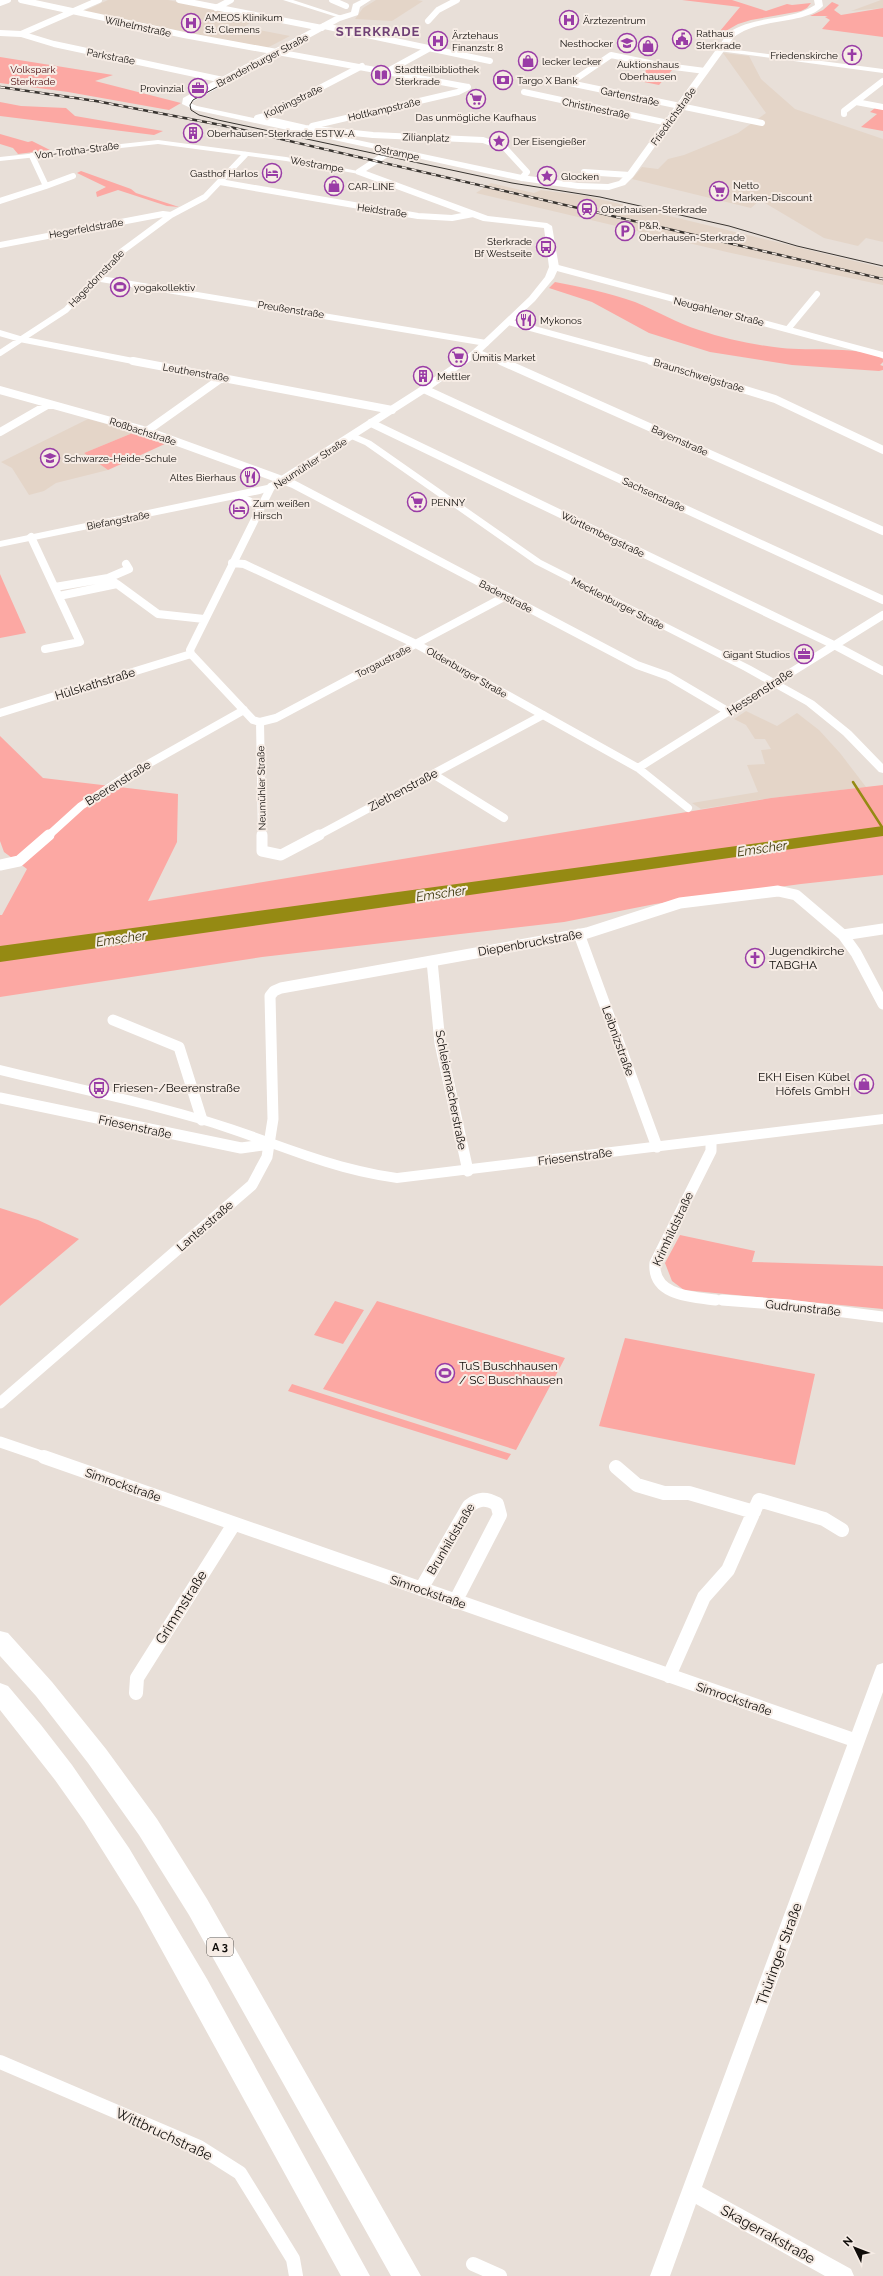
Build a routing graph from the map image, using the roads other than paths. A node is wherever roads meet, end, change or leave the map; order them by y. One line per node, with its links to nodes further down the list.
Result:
1 (8, 0): 11 (street)
2 (21, 0): 14 (street, Wilhelmstraße)
3 (99, 0): 14 (street)
4 (179, 0): 13 (street)
5 (231, 0): 13 (street)
6 (286, 0): 15 (street)
7 (332, 0): 12 (street)
8 (367, 0): 15 (main road, Brandenburger Straße)
9 (457, 0): 16 (street)
10 (818, 0): 21 (main road, Friedrichstraße)
11 (0, 3)
12 (346, 6)
13 (216, 8): 17 (street)
14 (73, 12): 19 (street); 22 (street, Wilhelmstraße)
15 (342, 17): 17 (main road, Brandenburger Straße)
16 (428, 21)
17 (323, 27): 20 (street); 22 (main road, Brandenburger Straße)
18 (0, 33): 19 (street, Parkstraße)
19 (21, 34): 28 (street, Parkstraße)
20 (430, 48): 23 (street); 25 (street)
21 (721, 50): 26 (main road, Friedrichstraße); 27 (street)
22 (278, 51): 24 (street, Wilhelmstraße); 28 (main road, Brandenburger Straße)
23 (490, 61)
24 (362, 66): 25 (street, Wilhelmstraße); 40 (street, Kolpingstraße)
25 (388, 71): 32 (street, Wilhelmstraße)
26 (706, 71): 31 (street); 36 (main road, Friedrichstraße)
27 (883, 71)
28 (223, 80): 35 (main road, Brandenburger Straße)
29 (555, 80): 31 (street, Gartenstraße)
30 (883, 81): 34 (street)
31 (570, 83): 36 (street, Gartenstraße)
32 (468, 88): 43 (street, Holtkampstraße)
33 (524, 92): 41 (street, Christinestraße)
34 (856, 102): 37 (street); 39 (street)
35 (188, 105): 38 (main road, Ostrampe)
36 (680, 107): 41 (main road, Friedrichstraße); 42 (street, Gartenstraße)
37 (883, 107)
38 (219, 113): 40 (street, Kolpingstraße); 43 (main road, Ostrampe)
39 (844, 114)
40 (261, 118): 43 (street, Ostrampe)
41 (668, 123): 53 (main road, Friedrichstraße)
42 (762, 124)
43 (302, 130): 45 (main road, Ostrampe); 52 (street, Zilianplatz)
44 (154, 142): 46 (street, Westrampe); 47 (street, Von-Trotha-Straße)
45 (389, 152): 49 (main road); 52 (main road, Ostrampe)
46 (245, 155): 49 (street, Westrampe); 54 (street, Hagedornstraße)
47 (32, 156): 48 (street, Von-Trotha-Straße); 55 (street)
48 (0, 160)
49 (361, 170): 57 (main road, Westrampe)
50 (584, 172): 53 (street)
51 (73, 176): 55 (street)
52 (522, 178): 53 (main road, Ostrampe)
53 (628, 178)
54 (220, 182): 57 (street, Heidstraße); 58 (street, Hagedornstraße)
55 (46, 186): 56 (street)
56 (0, 200)
57 (473, 214): 60 (main road, Heidstraße)
58 (171, 215): 59 (street, Hegerfeldstraße); 61 (street, Hagedornstraße)
59 (0, 245)
60 (554, 267): 63 (main road, Neumühler Straße); 64 (street, Neugahlener Straße)
61 (95, 278): 66 (street, Hagedornstraße); 67 (street, Preußenstraße)
62 (817, 294): 64 (street)
63 (508, 322): 67 (main road, Neumühler Straße); 80 (street, Braunschweigstraße)
64 (788, 329): 70 (street, Neugahlener Straße)
65 (0, 333): 66 (street, Leuthenstraße)
66 (20, 339): 69 (street, Hagedornstraße); 71 (street, Leuthenstraße)
67 (486, 343): 68 (main road, Neumühler Straße)
68 (476, 352): 72 (main road, Neumühler Straße); 85 (street, Bayernstraße)
69 (0, 353)
70 (883, 355)
71 (223, 377): 75 (street, Leuthenstraße); 77 (street)
72 (424, 389): 75 (main road, Neumühler Straße); 95 (street, Sachsenstraße)
73 (0, 390): 74 (street, Roßbachstraße)
74 (49, 404): 77 (street, Roßbachstraße); 78 (street)
75 (392, 410): 76 (main road, Neumühler Straße)
76 (371, 423): 79 (main road, Neumühler Straße); 99 (street, Württembergstraße)
77 (148, 431): 81 (street, Roßbachstraße)
78 (0, 432)
79 (352, 436): 81 (main road, Neumühler Straße); 103 (street, Mecklenburger Straße)
80 (883, 450)
81 (282, 481): 82 (main road, Neumühler Straße); 94 (street, Badenstraße)
82 (271, 487): 83 (main road, Biefangstraße); 84 (street, Neumühler Straße)
83 (236, 496): 84 (street); 86 (main road, Biefangstraße)
84 (261, 506): 88 (street, Neumühler Straße)
85 (883, 531)
86 (31, 537): 87 (main road, Biefangstraße); 92 (street)
87 (0, 544)
88 (232, 563): 97 (street, Neumühler Straße); 98 (street, Oldenburger Straße)
89 (126, 564): 90 (street)
90 (108, 578): 91 (street); 92 (street)
91 (117, 584): 93 (street); 97 (street)
92 (54, 587): 93 (street)
93 (59, 596): 100 (street)
94 (506, 596): 98 (street, Torgaustraße); 105 (street, Badenstraße)
95 (883, 600)
96 (883, 615): 99 (street, Hessenstraße)
97 (204, 619): 101 (street, Neumühler Straße)
98 (416, 644): 107 (street, Oldenburger Straße); 108 (street, Torgaustraße)
99 (834, 645): 102 (street, Württembergstraße); 103 (street, Hessenstraße)
100 (45, 649)
101 (191, 654): 104 (street); 106 (street, Hülskathstraße)
102 (882, 668)
103 (776, 684): 105 (street, Hessenstraße); 110 (street, Mecklenburger Straße)
104 (244, 710): 108 (street); 115 (street, Beerenstraße)
105 (729, 712): 109 (street, Hessenstraße)
106 (0, 713)
107 (543, 715): 109 (street, Oldenburger Straße); 111 (street, Ziethenstraße)
108 (260, 722): 114 (street, Neumühler Straße)
109 (638, 768): 112 (street, Oldenburger Straße)
110 (883, 770)
111 (433, 774): 113 (street); 114 (street, Ziethenstraße)
112 (688, 808)
113 (504, 818)
114 (262, 851)
115 (0, 865)
116 (883, 929): 118 (street)
117 (579, 934): 118 (street, Diepenbruckstraße); 119 (street, Diepenbruckstraße); 129 (street, Leibnizstraße)
118 (843, 934): 121 (street)
119 (432, 961): 120 (street, Diepenbruckstraße); 130 (street, Schleiermacherstraße)
120 (281, 988): 128 (street, Lanterstraße)
121 (883, 1004)
122 (113, 1020): 126 (street)
123 (0, 1070): 126 (main road, Friesenstraße)
124 (0, 1098): 128 (street, Friesenstraße)
125 (883, 1119): 127 (main road, Friesenstraße)
126 (202, 1120): 128 (main road, Friesenstraße)
127 (711, 1141): 129 (main road, Friesenstraße); 131 (street, Krimhildstraße)
128 (270, 1144): 130 (main road, Friesenstraße); 133 (street, Lanterstraße)
129 (657, 1147): 130 (main road, Friesenstraße)
130 (468, 1171)
131 (719, 1300): 132 (street, Gudrunstraße)
132 (883, 1317)
133 (0, 1403)
134 (0, 1442): 137 (street, Simrockstraße)
135 (616, 1466): 136 (street)
136 (757, 1506): 138 (street); 143 (street)
137 (234, 1524): 139 (street, Simrockstraße); 145 (street, Grimmstraße)
138 (842, 1530)
139 (421, 1590): 140 (street, Simrockstraße); 140 (street, Brunhildstraße)
140 (455, 1602): 143 (street, Simrockstraße)
141 (0, 1640): 152 (highway, A 3)
142 (883, 1670): 146 (street, Thüringer Straße)
143 (669, 1676): 146 (street, Simrockstraße)
144 (0, 1693): 151 (highway)
145 (136, 1693)
146 (857, 1741): 148 (street, Thüringer Straße)
147 (0, 2062): 150 (street, Wittbruchstraße)
148 (692, 2192): 154 (street, Thüringer Straße); 155 (street, Skagerrakstraße)
149 (473, 2264): 153 (street)
150 (296, 2276)
151 (356, 2276)
152 (407, 2276)
153 (500, 2276)
154 (660, 2276)
155 (844, 2276)

